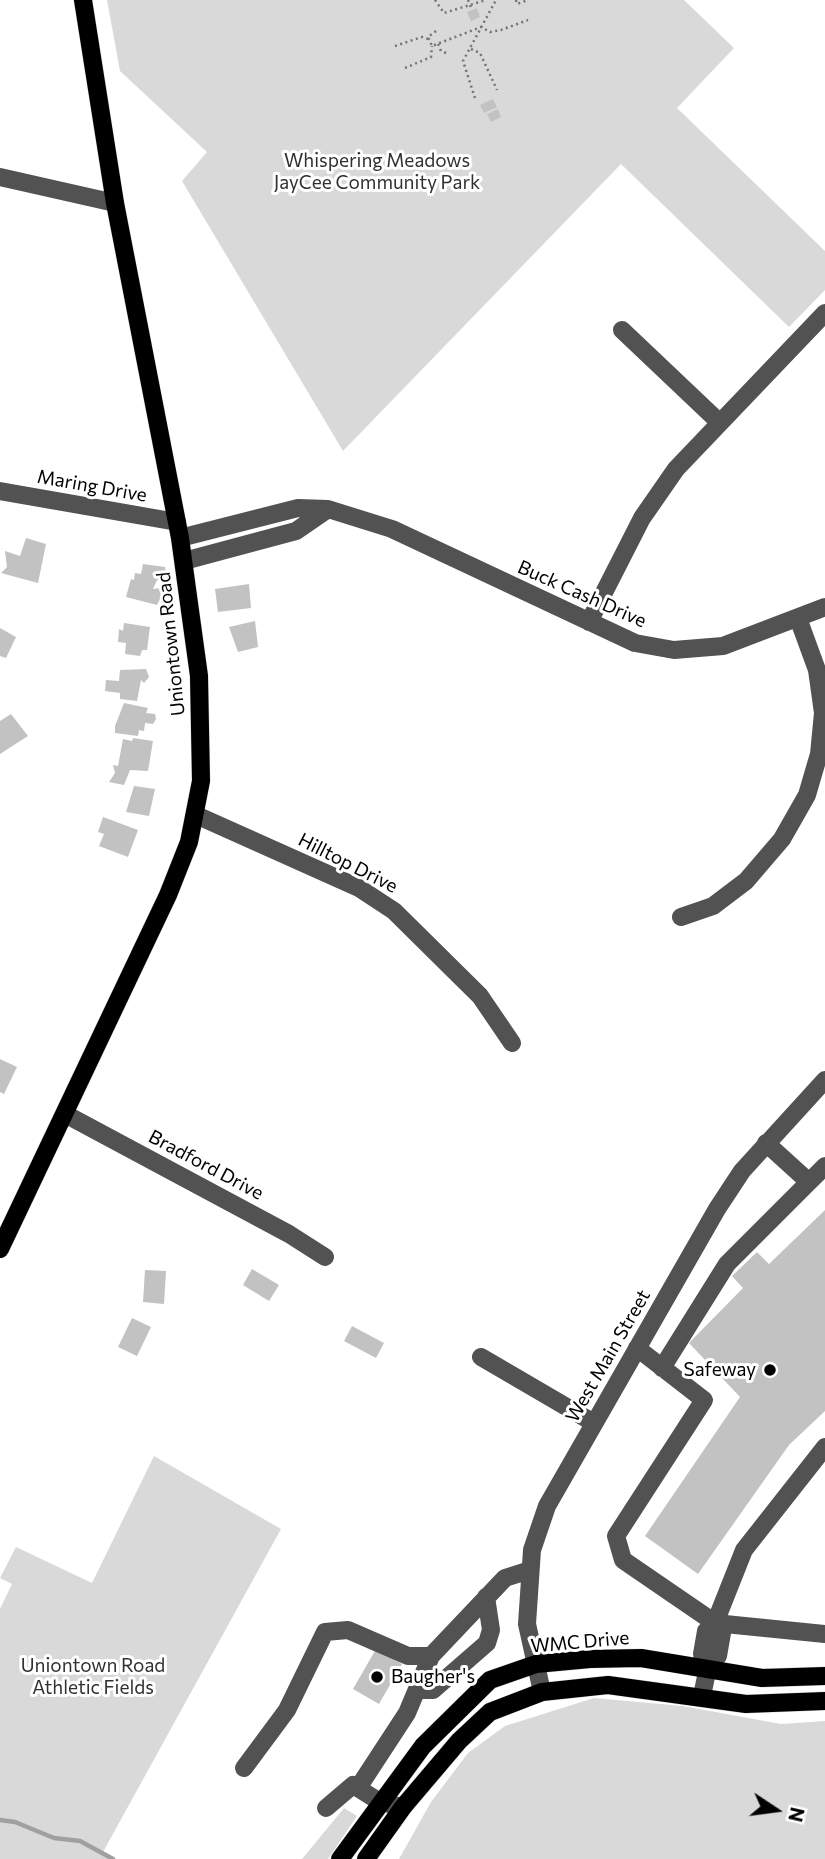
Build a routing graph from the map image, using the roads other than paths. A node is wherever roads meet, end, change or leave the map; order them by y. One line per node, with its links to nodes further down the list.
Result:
1 (83, 0): 3 (main road, Uniontown Road)
2 (0, 177): 3 (street)
3 (115, 203): 9 (main road, Uniontown Road)
4 (825, 313): 6 (street)
5 (622, 330): 6 (street)
6 (719, 422): 13 (street)
7 (0, 491): 9 (street, Maring Drive)
8 (328, 509): 9 (street, Buck Cash Drive); 10 (street); 13 (street, Buck Cash Drive)
9 (179, 530): 10 (main road, Uniontown Road)
10 (184, 561): 14 (main road, Uniontown Road)
11 (825, 607): 12 (street, Buck Cash Drive)
12 (798, 618): 13 (street, Buck Cash Drive); 15 (street)
13 (589, 622)
14 (196, 815): 16 (street, Hilltop Drive); 18 (main road, Uniontown Road)
15 (681, 917)
16 (512, 1043)
17 (825, 1080): 19 (street, West Main Street)
18 (65, 1114): 22 (main road, Uniontown Road); 24 (street, Bradford Drive)
19 (766, 1143): 21 (street); 25 (street, West Main Street)
20 (825, 1166): 21 (street)
21 (809, 1182): 27 (street)
22 (5, 1226): 23 (main road, Uniontown Road)
23 (0, 1249)
24 (325, 1257)
25 (637, 1348): 27 (street); 28 (street, West Main Street)
26 (481, 1357): 28 (street)
27 (662, 1368): 32 (street)
28 (594, 1423): 30 (street, West Main Street)
29 (825, 1447): 32 (street)
30 (530, 1570): 31 (street); 35 (street, West Main Street)
31 (486, 1597): 34 (street); 38 (street)
32 (715, 1623): 33 (street); 36 (street)
33 (825, 1634)
34 (431, 1656): 38 (street); 42 (street)
35 (536, 1664): 36 (main road, WMC Drive); 39 (street, West Main Street); 44 (main road, WMC Drive)
36 (708, 1666): 37 (main road, WMC Drive); 40 (street)
37 (825, 1676)
38 (417, 1690): 43 (street)
39 (542, 1692): 40 (main road); 45 (main road)
40 (702, 1696): 41 (main road)
41 (825, 1701)
42 (244, 1768)
43 (358, 1788): 44 (street); 46 (street)
44 (380, 1802): 45 (street); 47 (main road, WMC Drive)
45 (403, 1807): 48 (main road)
46 (326, 1808)
47 (340, 1859)
48 (366, 1859)

